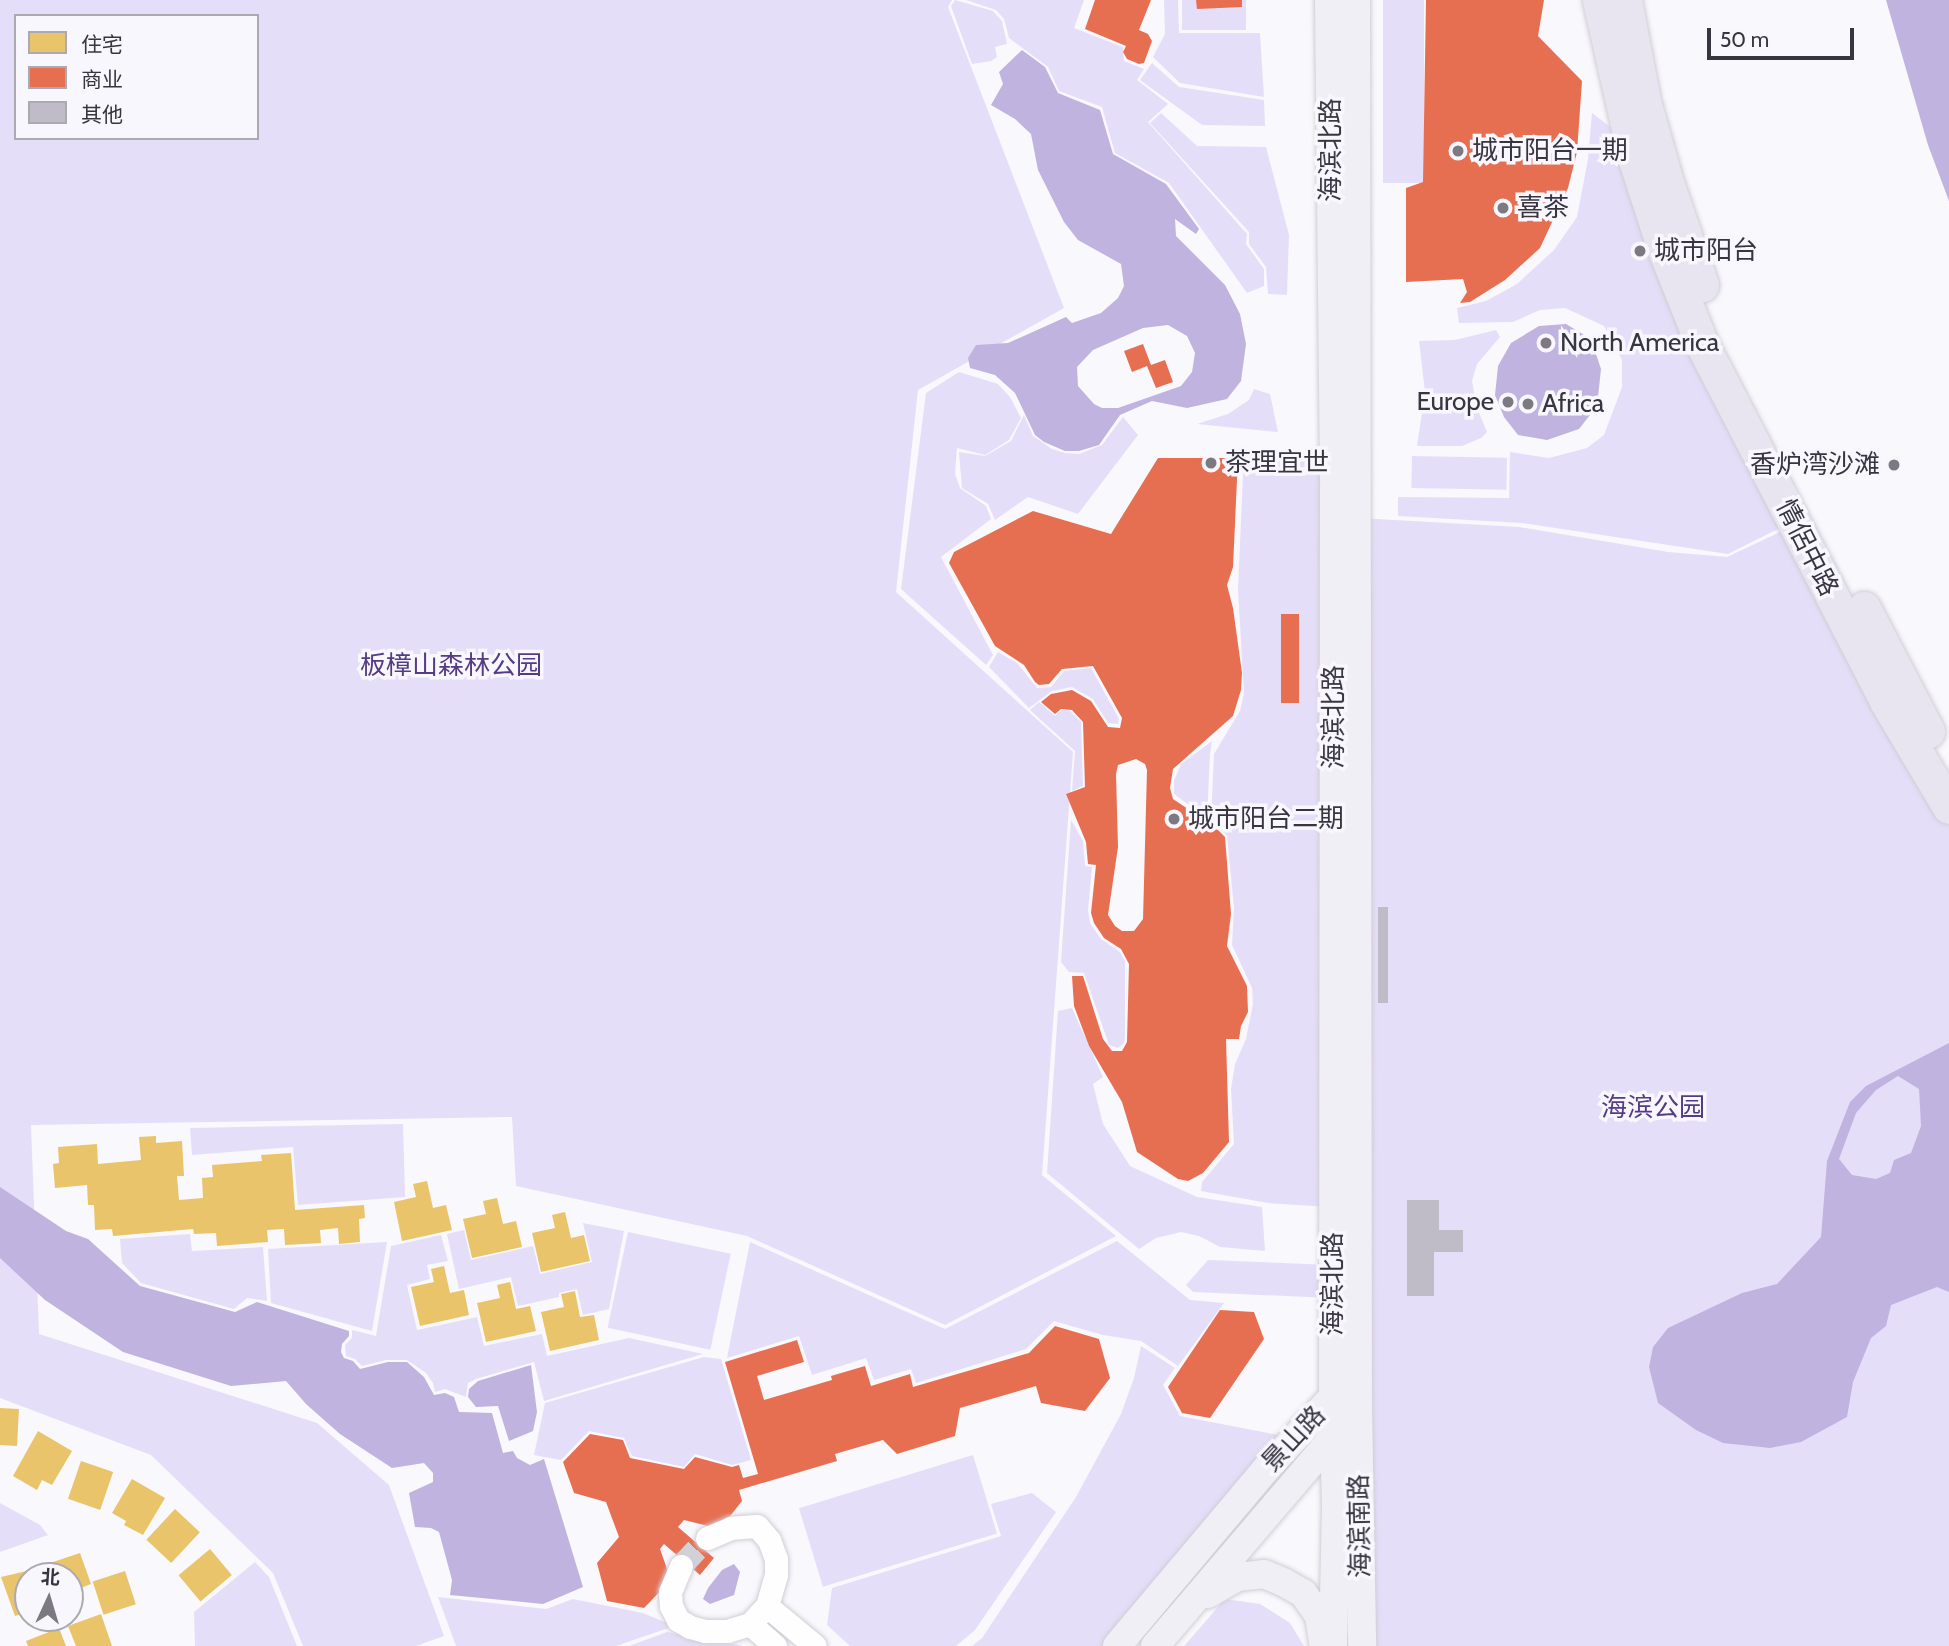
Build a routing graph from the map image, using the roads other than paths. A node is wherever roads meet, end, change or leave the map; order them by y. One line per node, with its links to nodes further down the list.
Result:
1 (1329, 0): 7 (main road, 海滨北路)
2 (1356, 0): 7 (main road, 海滨北路)
3 (1599, 0): 6 (highway, 情侶中路)
4 (1625, 0): 5 (highway, 情侶中路)
5 (1949, 770)
6 (1949, 807)
7 (1345, 1402): 8 (main road, 景山路); 16 (main road, 景山路); 20 (main road, 海滨南路)
8 (1336, 1434): 11 (main road, 景山路); 19 (main road, 海滨南路)
9 (707, 1538): 12 (lane)
10 (681, 1566): 13 (lane)
11 (1190, 1604): 17 (main road, 景山路); 18 (main road)
12 (767, 1606): 13 (lane); 15 (lane)
13 (750, 1624): 14 (lane)
14 (775, 1646)
15 (815, 1646)
16 (1117, 1646)
17 (1154, 1646)
18 (1324, 1646)
19 (1333, 1646)
20 (1362, 1646)

